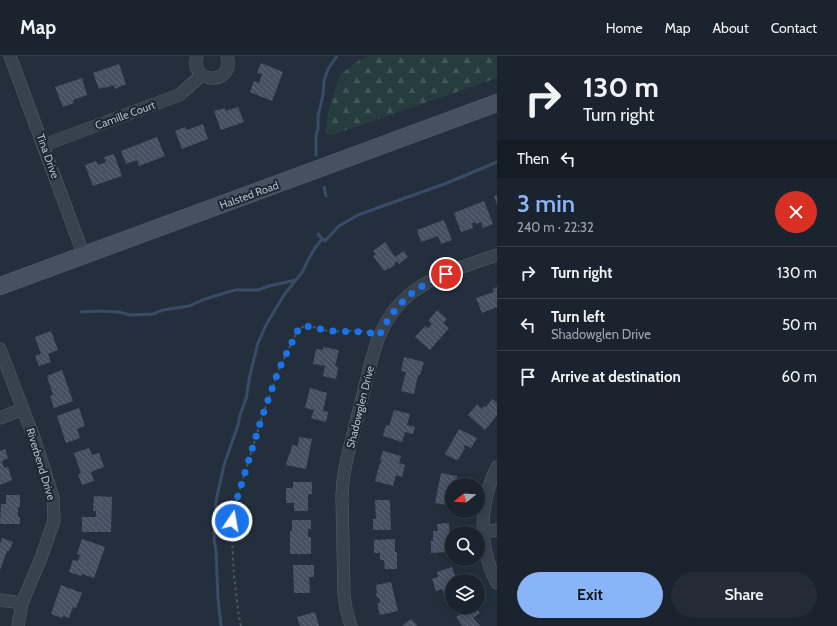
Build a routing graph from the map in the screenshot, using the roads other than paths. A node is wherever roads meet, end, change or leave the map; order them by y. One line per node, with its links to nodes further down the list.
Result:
1 (10, 56): 6 (street, Tina Drive)
2 (197, 56): 4 (street)
3 (227, 56): 4 (street)
4 (202, 75): 6 (street, Camille Court)
5 (497, 103): 8 (street, Halsted Road)
6 (44, 145): 8 (street, Tina Drive)
7 (497, 255): 22 (street, Shadowglen Drive)
8 (84, 256): 9 (street, Halsted Road)
9 (0, 286)
10 (0, 349): 11 (street, Riverbend Drive)
11 (23, 409): 12 (street); 20 (street, Riverbend Drive)
12 (0, 418)
13 (497, 468): 14 (street)
14 (483, 526)
15 (497, 530): 16 (street)
16 (485, 532)
17 (485, 547): 18 (street)
18 (497, 583)
19 (0, 600): 20 (street)
20 (22, 603): 21 (street, Riverbend Drive)
21 (18, 626)
22 (351, 626)

